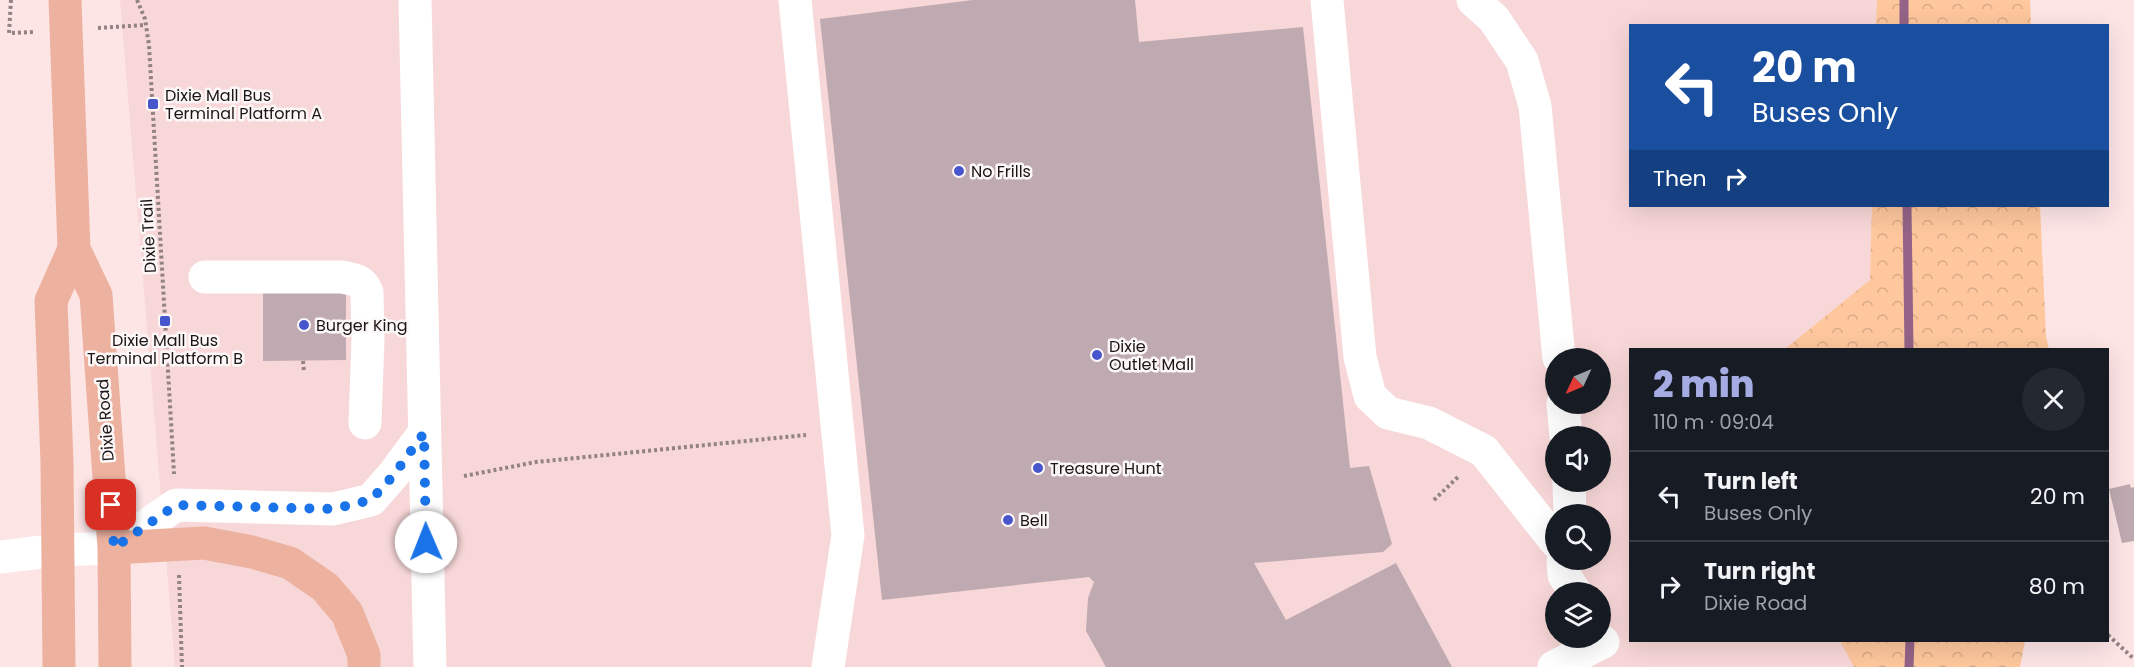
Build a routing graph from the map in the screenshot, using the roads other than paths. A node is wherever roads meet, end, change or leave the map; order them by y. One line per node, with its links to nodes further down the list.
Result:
1 (65, 0): 6 (main road, Dixie Road)
2 (414, 0): 10 (street)
3 (795, 0): 20 (street)
4 (1327, 0): 11 (street)
5 (1473, 0): 8 (street)
6 (74, 249): 12 (main road, Dixie Road); 13 (main road, Dixie Road)
7 (205, 277): 9 (street)
8 (1558, 348)
9 (365, 423)
10 (424, 433): 12 (street); 19 (street)
11 (1545, 528)
12 (114, 548): 13 (street); 17 (main road, Dixie Road); 18 (main road)
13 (58, 550): 14 (street); 16 (main road, Dixie Road)
14 (0, 557)
15 (1606, 648): 21 (street)
16 (58, 667)
17 (115, 667)
18 (364, 667)
19 (430, 667)
20 (828, 667)
21 (1554, 667)

